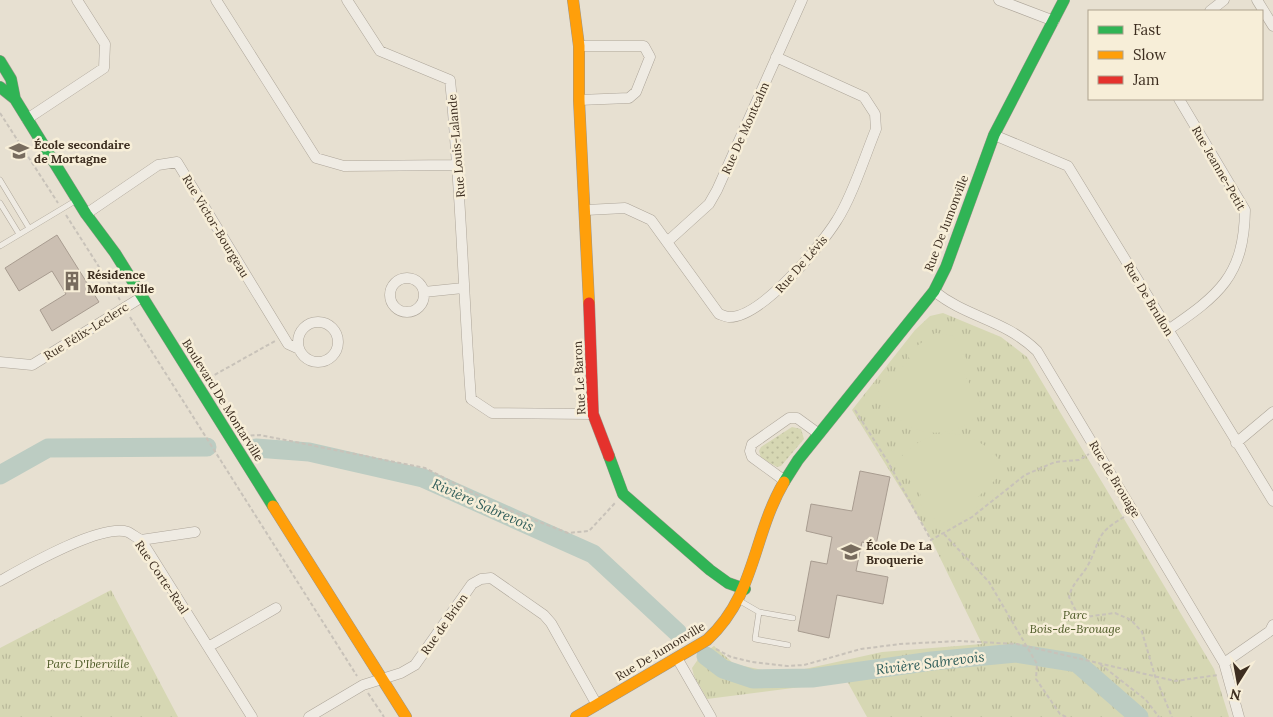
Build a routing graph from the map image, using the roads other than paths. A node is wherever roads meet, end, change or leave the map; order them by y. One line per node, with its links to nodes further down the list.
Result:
1 (77, 0): 20 (street)
2 (216, 0): 22 (street)
3 (347, 0): 22 (street, Rue Louis-Lalande)
4 (573, 0): 13 (street, Rue Le Baron)
5 (802, 0): 14 (street, Rue De Montcalm)
6 (999, 0): 11 (street)
7 (1064, 0): 11 (street, Rue De Jumonville)
8 (1224, 0): 10 (street)
9 (1257, 0): 12 (street)
10 (1211, 10)
11 (1054, 21): 21 (street, Rue De Jumonville)
12 (1273, 26)
13 (579, 46): 18 (street, Rue Le Baron); 18 (street)
14 (776, 57): 30 (street, Rue De Montcalm); 30 (street, Rue De Lévis)
15 (0, 61): 17 (street, Boulevard De Montarville)
16 (0, 87): 17 (street, Boulevard De Montarville)
17 (15, 100): 20 (street, Boulevard De Montarville)
18 (579, 100): 26 (street, Rue Le Baron)
19 (1180, 100): 36 (street, Rue Jeanne-Petit)
20 (27, 119): 24 (street, Boulevard De Montarville)
21 (994, 135): 33 (street, Rue De Jumonville); 36 (street, Rue De Brullon)
22 (459, 165): 32 (street, Rue Louis-Lalande)
23 (0, 180): 28 (lane)
24 (78, 200): 27 (street, Boulevard De Montarville); 28 (lane)
25 (0, 203): 29 (lane)
26 (586, 210): 30 (street, Rue De Lévis); 40 (street, Rue Le Baron)
27 (86, 214): 35 (street, Boulevard De Montarville); 37 (street, Rue Victor-Bourgeau)
28 (29, 228): 29 (lane)
29 (19, 234): 31 (lane)
30 (667, 242)
31 (0, 246)
32 (463, 288): 34 (street); 40 (street, Rue Louis-Lalande)
33 (934, 291): 41 (street, Rue De Jumonville); 57 (street, Rue de Brouage)
34 (424, 292)
35 (142, 296): 38 (street, Rue Félix-Leclerc); 58 (street, Boulevard De Montarville)
36 (1168, 330): 42 (street, Rue De Brullon)
37 (300, 349): 37 (street, Rue Victor-Bourgeau)
38 (0, 362)
39 (1273, 412): 42 (street)
40 (593, 414): 48 (street, Rue Le Baron)
41 (819, 434): 43 (street, Rue De Jumonville); 43 (street)
42 (1236, 443): 44 (street, Rue De Brullon)
43 (785, 481): 48 (street, Rue De Jumonville)
44 (1273, 501)
45 (195, 532): 46 (street)
46 (141, 540): 47 (street, Rue Corte-Real); 55 (street, Rue Corte-Real)
47 (0, 581)
48 (745, 589): 49 (street, Rue De Jumonville)
49 (740, 600): 51 (lane); 56 (street, Rue De Jumonville)
50 (276, 608): 55 (street)
51 (759, 612): 52 (lane); 54 (lane)
52 (793, 618)
53 (1273, 625): 57 (street)
54 (788, 645)
55 (208, 647): 60 (street, Rue Corte-Real)
56 (677, 658): 59 (street, Rue De Jumonville); 64 (street)
57 (1224, 663): 65 (street, Rue de Brouage)
58 (380, 678): 59 (street, Rue de Brion); 61 (street); 62 (street, Boulevard De Montarville)
59 (597, 705): 63 (street, Rue De Jumonville)
60 (252, 717)
61 (309, 717)
62 (406, 717)
63 (576, 717)
64 (711, 717)
65 (1239, 717)

